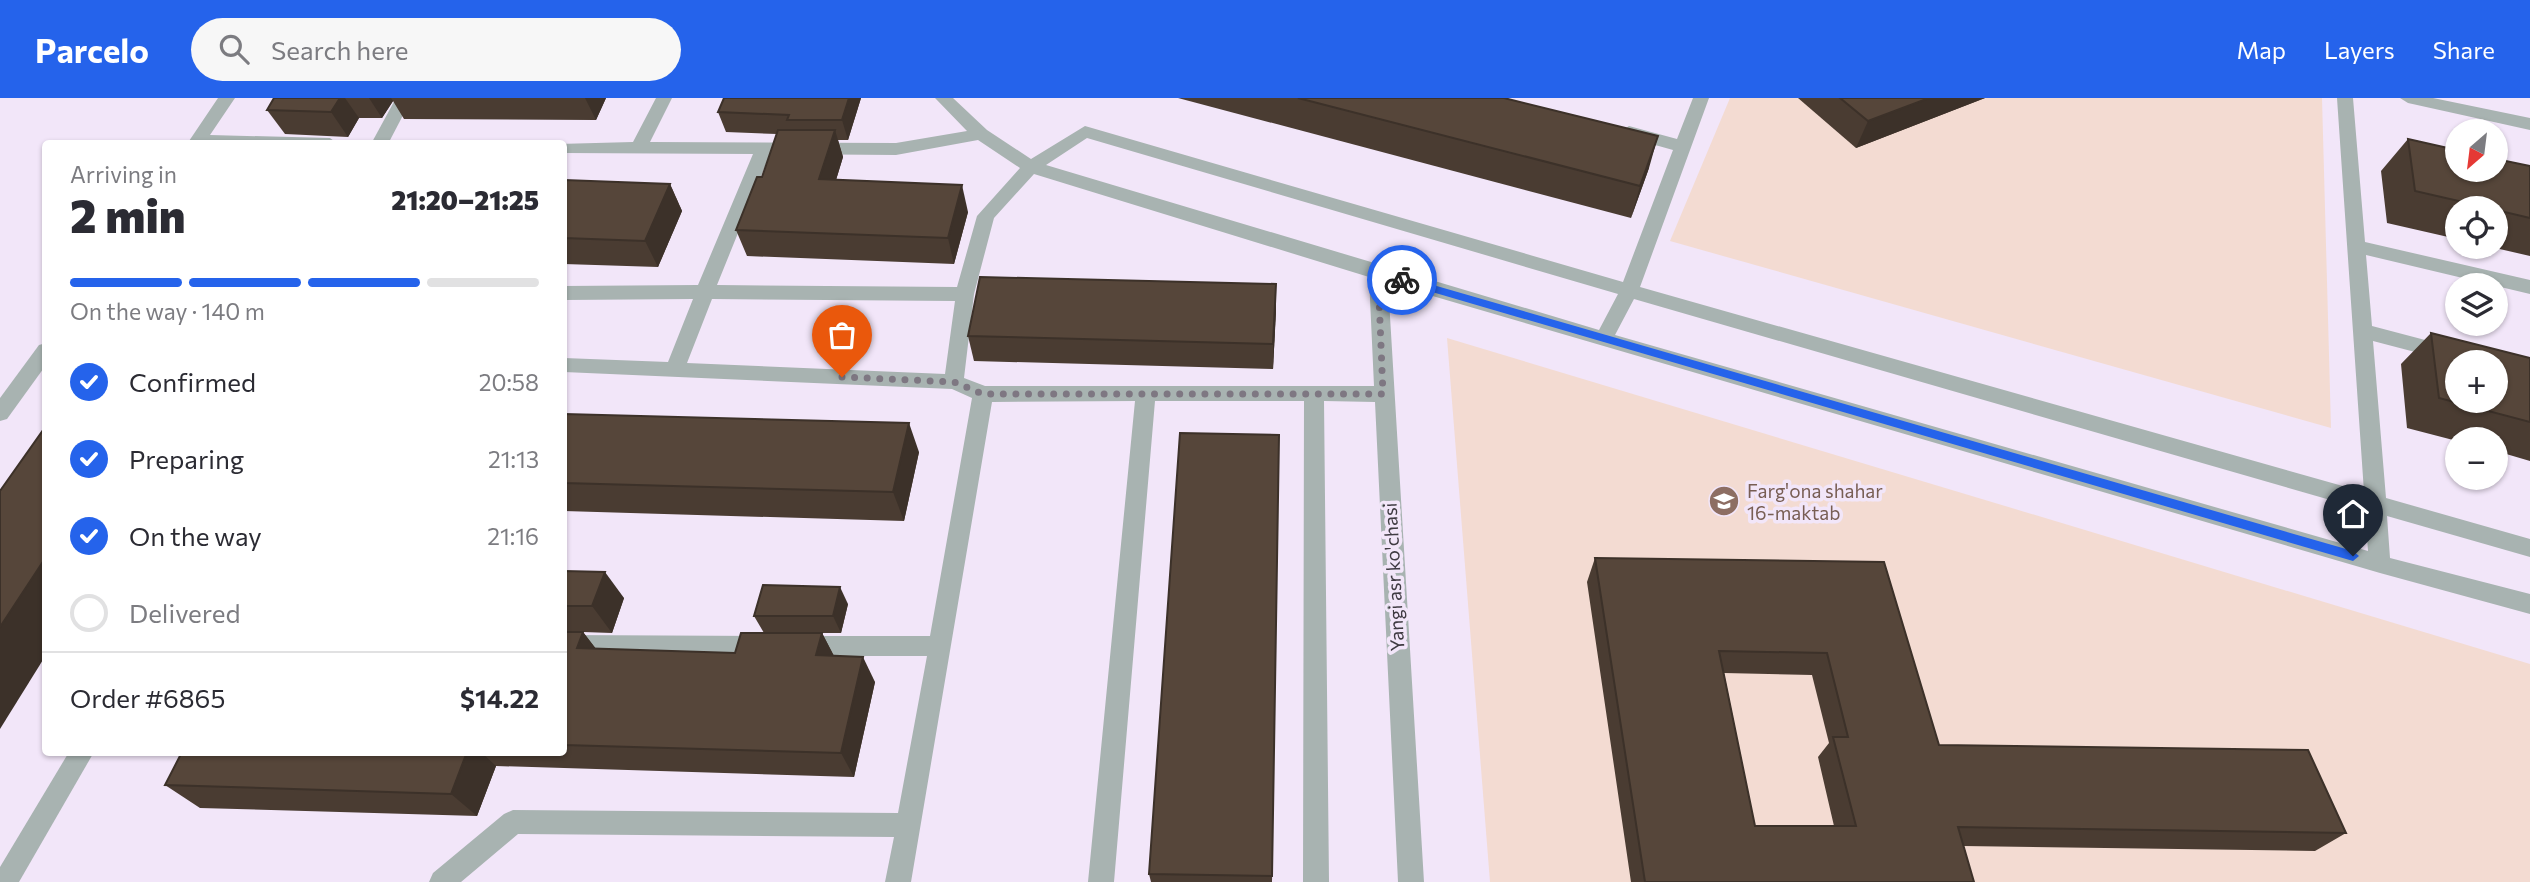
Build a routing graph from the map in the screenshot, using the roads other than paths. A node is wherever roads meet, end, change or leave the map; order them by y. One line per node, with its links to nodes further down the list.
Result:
1 (227, 98): 12 (street)
2 (404, 98): 14 (street)
3 (664, 98): 17 (street)
4 (943, 98): 11 (street)
5 (1701, 98): 15 (street)
6 (2345, 98): 20 (street)
7 (2408, 98): 9 (street)
8 (283, 120): 13 (street)
9 (2530, 124)
10 (1616, 129): 15 (street)
11 (981, 134): 18 (street); 19 (street)
12 (197, 140)
13 (269, 140)
14 (381, 140)
15 (1681, 146): 23 (street)
16 (567, 147): 17 (street)
17 (638, 148): 18 (street)
18 (764, 148): 24 (street)
19 (1031, 167): 21 (street); 23 (street); 26 (street)
20 (2356, 246): 22 (street); 27 (street)
21 (1378, 273): 28 (street); 37 (street, Yangi asr ko'chasi)
22 (2530, 287)
23 (1629, 291): 28 (street); 39 (street)
24 (705, 292): 25 (street); 26 (street); 32 (street)
25 (567, 293)
26 (965, 294): 33 (street)
27 (2363, 331): 29 (street); 39 (street)
28 (1604, 338): 41 (street)
29 (2445, 352)
30 (42, 355): 38 (street)
31 (567, 365): 32 (street)
32 (675, 369): 33 (street)
33 (954, 382): 36 (street)
34 (1146, 393): 35 (street); 36 (street); 50 (street)
35 (1314, 393): 37 (street); 51 (street)
36 (983, 394): 44 (street)
37 (1383, 394): 52 (street, Yangi asr ko'chasi)
38 (0, 412)
39 (2375, 505): 40 (street); 41 (street)
40 (2530, 548)
41 (2380, 564): 42 (street)
42 (2530, 604)
43 (567, 645): 44 (street)
44 (940, 646): 46 (street)
45 (80, 756): 47 (street)
46 (908, 825): 48 (street); 49 (street)
47 (5, 882)
48 (442, 882)
49 (898, 882)
50 (1101, 882)
51 (1316, 882)
52 (1411, 882)

